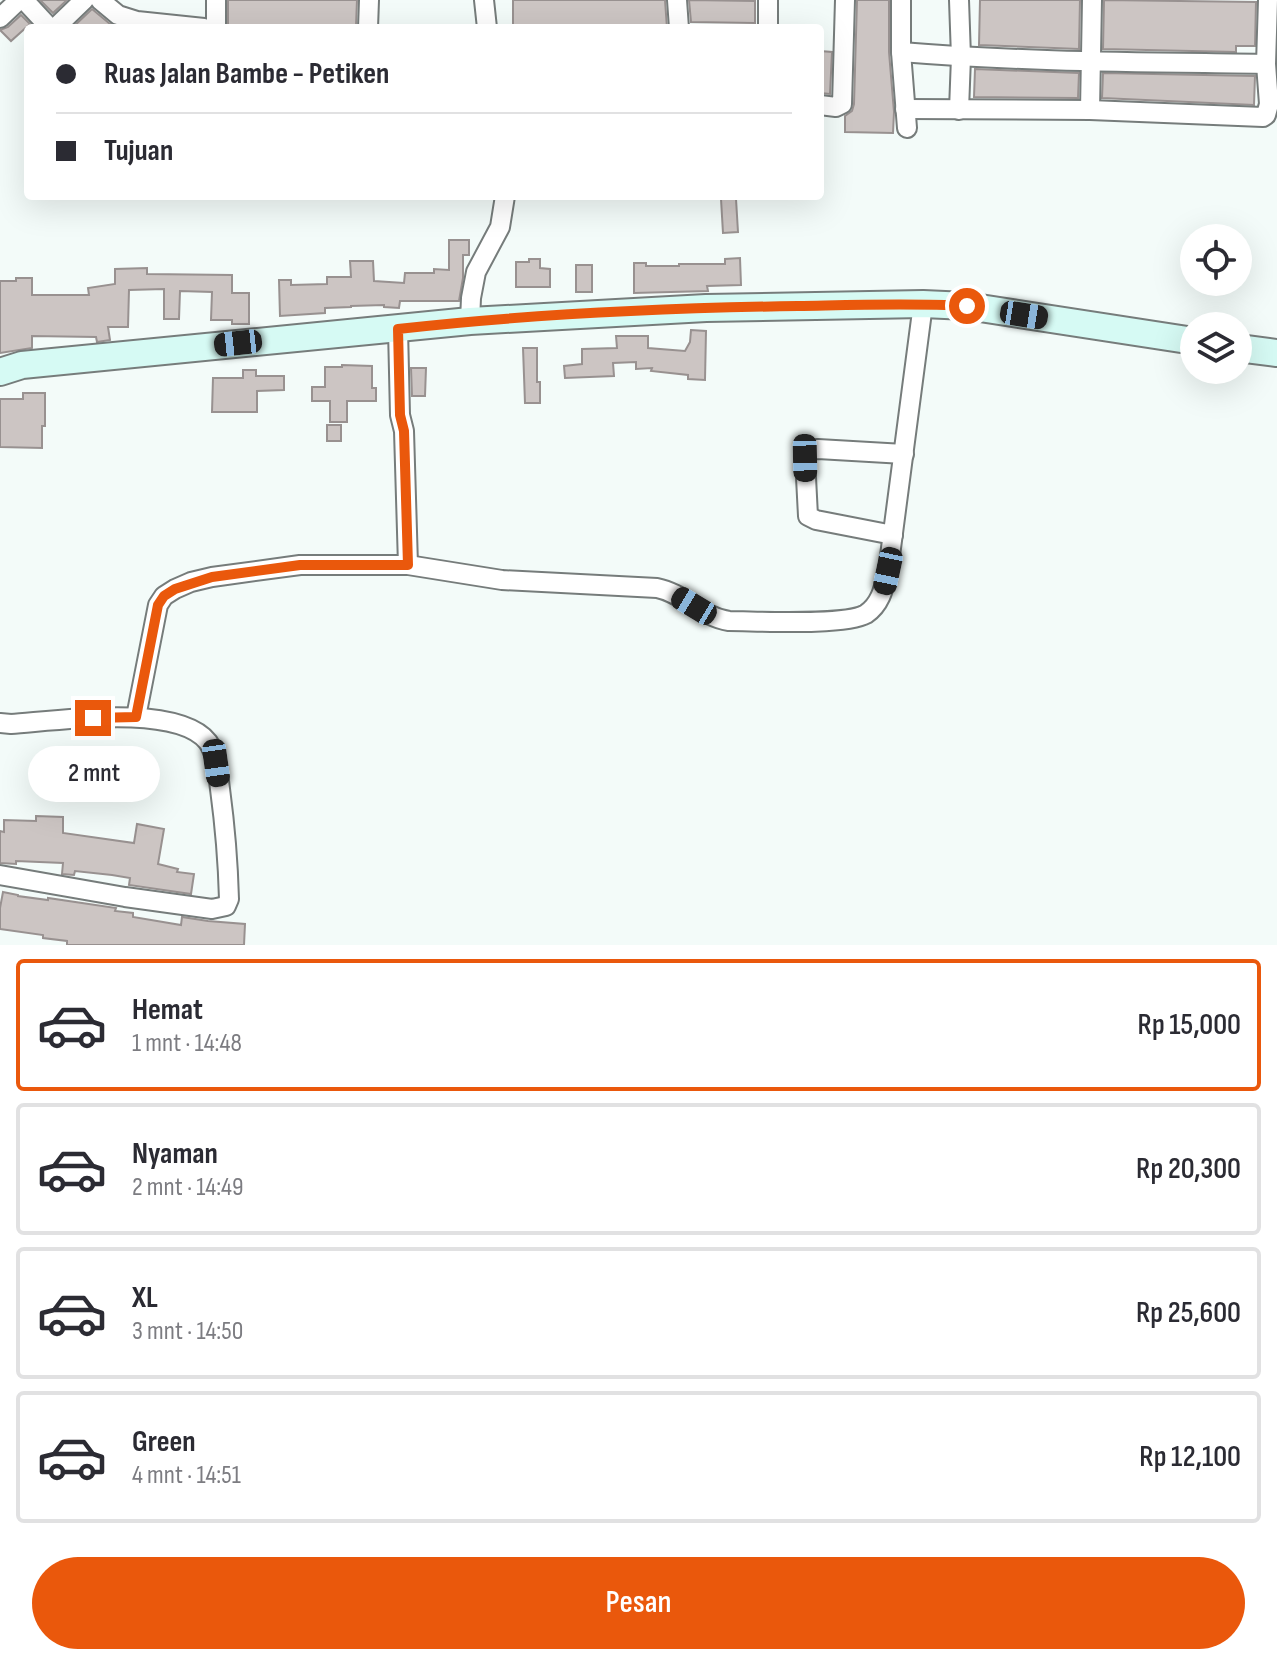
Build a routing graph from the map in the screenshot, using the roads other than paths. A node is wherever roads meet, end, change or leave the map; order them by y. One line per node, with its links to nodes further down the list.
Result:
1 (22, 0): 14 (street); 15 (street)
2 (84, 0): 16 (street)
3 (100, 0): 17 (street)
4 (216, 0): 18 (street)
5 (369, 0): 19 (street)
6 (484, 0): 20 (street)
7 (677, 0): 21 (street)
8 (768, 0): 22 (street)
9 (845, 0): 27 (street)
10 (901, 0): 23 (street)
11 (959, 0): 24 (street)
12 (1092, 0): 25 (street)
13 (1268, 0): 26 (street)
14 (0, 18)
15 (46, 24)
16 (59, 24)
17 (166, 24)
18 (216, 24)
19 (368, 24)
20 (487, 24)
21 (679, 24)
22 (768, 24)
23 (901, 52): 24 (street); 28 (street)
24 (961, 57): 25 (street); 28 (street)
25 (1090, 61): 26 (street); 29 (street)
26 (1266, 64): 29 (street)
27 (824, 106)
28 (959, 110): 29 (street)
29 (1090, 110)
30 (504, 200): 32 (street)
31 (923, 304): 32 (main road); 34 (main road); 38 (street)
32 (470, 321): 33 (main road)
33 (398, 329): 37 (main road); 40 (street)
34 (1180, 339)
35 (1252, 350): 36 (main road)
36 (1277, 353)
37 (0, 372)
38 (904, 454): 39 (street); 39 (street)
39 (893, 535): 40 (street)
40 (408, 565): 41 (street)
41 (136, 717): 42 (street); 43 (street)
42 (0, 723)
43 (0, 875)

